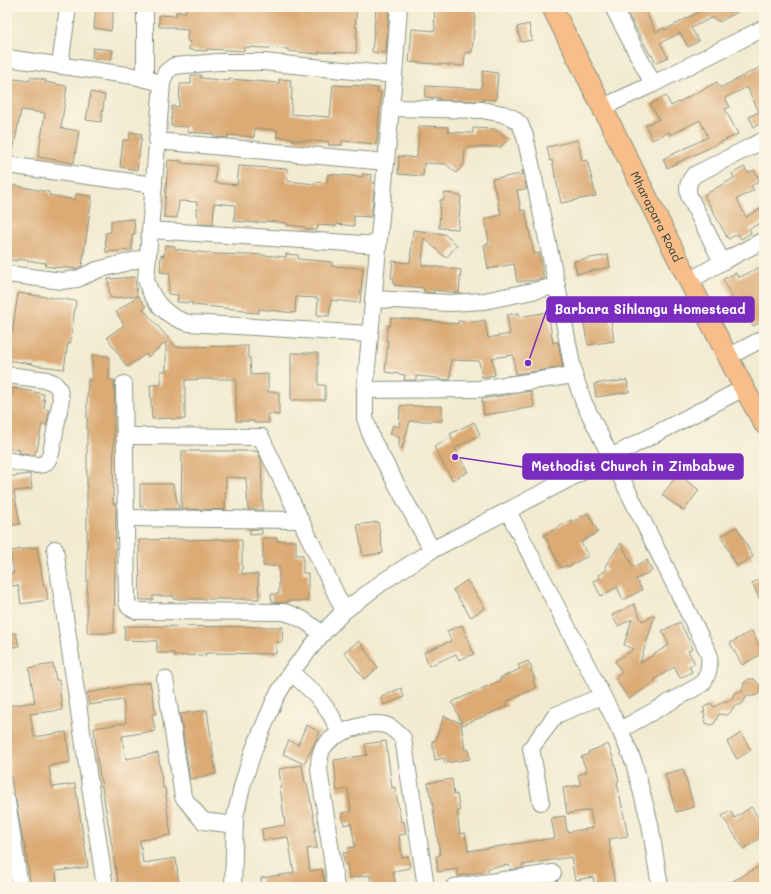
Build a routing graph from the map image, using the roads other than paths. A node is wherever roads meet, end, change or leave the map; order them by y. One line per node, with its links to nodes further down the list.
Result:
1 (68, 7): 8 (street)
2 (145, 7): 10 (street)
3 (399, 7): 9 (street)
4 (552, 7): 13 (main road, Mharapara Road)
5 (613, 7): 12 (street)
6 (764, 28): 12 (street)
7 (7, 58): 8 (street)
8 (60, 66): 10 (street)
9 (394, 75): 11 (street); 14 (street)
10 (145, 79): 11 (street)
11 (162, 83): 16 (street)
12 (653, 84): 13 (street)
13 (603, 107): 26 (main road, Mharapara Road)
14 (391, 108): 17 (street); 27 (street)
15 (764, 140): 24 (street)
16 (157, 141): 17 (street); 19 (street)
17 (386, 162): 22 (street)
18 (7, 164): 19 (street)
19 (154, 184): 20 (street)
20 (150, 230): 22 (street); 23 (street)
21 (764, 240): 24 (street)
22 (378, 246): 28 (street)
23 (148, 258): 25 (street); 29 (street)
24 (722, 262): 26 (street)
25 (7, 274)
26 (689, 281): 31 (main road, Mharapara Road)
27 (557, 286): 28 (street); 33 (street)
28 (373, 300): 29 (street)
29 (370, 334): 36 (street)
30 (764, 338): 31 (street)
31 (728, 357): 35 (main road, Mharapara Road)
32 (7, 374): 40 (street)
33 (574, 375): 36 (street); 39 (street)
34 (124, 384): 38 (street)
35 (744, 388): 37 (main road, Mharapara Road); 39 (street)
36 (365, 390): 45 (street)
37 (764, 424)
38 (125, 436): 42 (street); 43 (street)
39 (612, 457): 41 (street); 51 (street)
40 (7, 460)
41 (508, 511): 45 (street); 50 (street)
42 (126, 518): 43 (street); 47 (street)
43 (300, 520): 46 (street)
44 (54, 549): 58 (street)
45 (432, 550): 46 (street)
46 (344, 611): 47 (street)
47 (322, 634): 48 (street)
48 (291, 672): 52 (street); 55 (street)
49 (165, 679): 55 (street)
50 (602, 696): 51 (street); 54 (street)
51 (620, 730): 63 (street)
52 (340, 733): 60 (street); 61 (street)
53 (7, 801): 57 (street)
54 (541, 802)
55 (235, 825): 59 (street)
56 (553, 872): 62 (street)
57 (20, 887)
58 (105, 887)
59 (233, 887)
60 (336, 887)
61 (426, 887)
62 (454, 887)
63 (660, 887)

